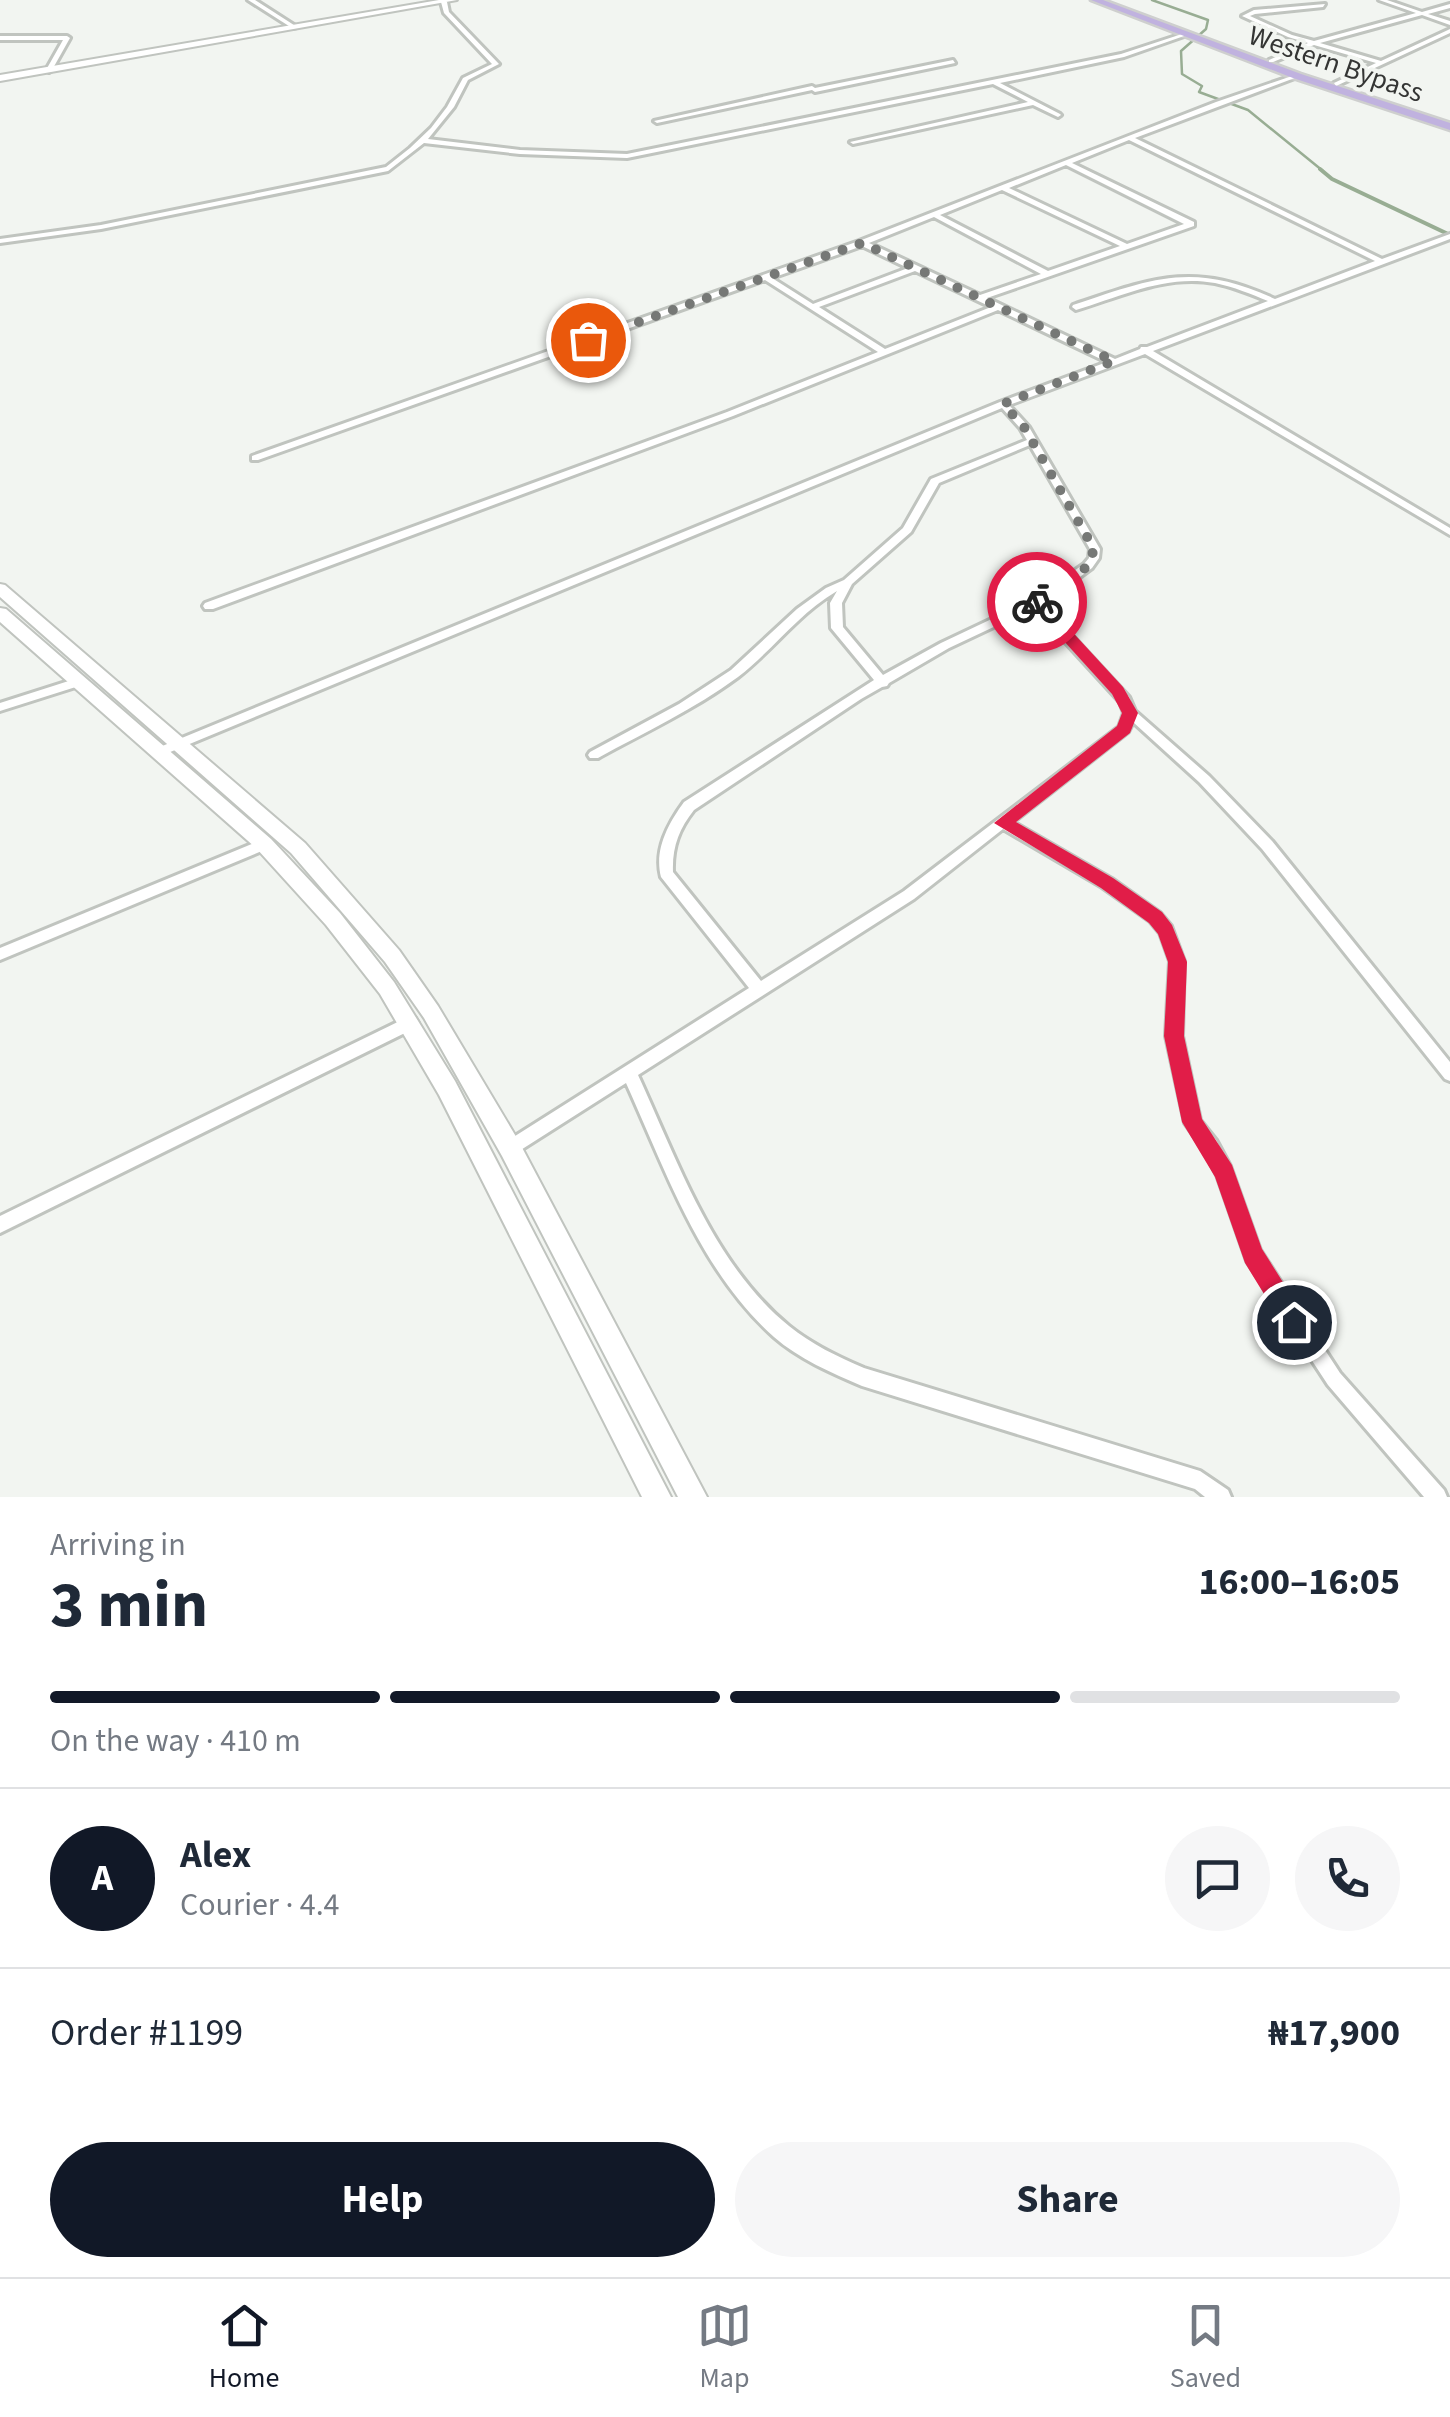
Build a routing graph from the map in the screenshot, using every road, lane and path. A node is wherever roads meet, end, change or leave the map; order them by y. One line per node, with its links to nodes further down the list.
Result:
1 (250, 0): 14 (street)
2 (1095, 0): 16 (main road, Western Bypass)
3 (1110, 0): 16 (main road, Western Bypass)
4 (1250, 0): 11 (street)
5 (1314, 0): 11 (street)
6 (1382, 0): 9 (street)
7 (1406, 0): 9 (street)
8 (448, 1): 14 (main road); 32 (street)
9 (1394, 4): 12 (street)
10 (1450, 6): 12 (street)
11 (1271, 10): 18 (street)
12 (1422, 14): 13 (street); 18 (street)
13 (1450, 23)
14 (294, 27): 22 (main road)
15 (1450, 31): 21 (street)
16 (1194, 36): 19 (main road, Western Bypass); 23 (main road, Western Bypass); 25 (street)
17 (0, 38): 22 (street)
18 (1313, 43): 19 (street); 21 (street)
19 (1271, 61): 26 (main road, Western Bypass)
20 (953, 62): 29 (street)
21 (1382, 63): 26 (street)
22 (49, 70): 24 (main road)
23 (1296, 76): 30 (main road, Western Bypass); 31 (street)
24 (0, 78)
25 (996, 84): 27 (street); 32 (street)
26 (1336, 84): 30 (main road, Western Bypass)
27 (1034, 103): 28 (street); 33 (street)
28 (1058, 115)
29 (657, 121)
30 (1450, 124)
31 (1129, 138): 34 (street); 41 (street)
32 (426, 142): 38 (street)
33 (853, 142)
34 (1065, 162): 35 (street); 40 (street)
35 (1002, 188): 36 (street); 40 (street)
36 (935, 216): 39 (street); 43 (street)
37 (1450, 236): 41 (street)
38 (0, 241)
39 (862, 243): 42 (street); 44 (street)
40 (1127, 248): 43 (street)
41 (1382, 262): 46 (street)
42 (915, 268): 45 (street); 47 (street)
43 (1046, 274): 45 (street)
44 (765, 278): 47 (street); 55 (street)
45 (980, 298): 48 (street)
46 (1272, 300): 49 (street); 50 (street)
47 (812, 307): 51 (street)
48 (998, 307): 51 (street); 52 (street)
49 (1076, 307)
50 (1144, 349): 52 (street); 56 (street)
51 (884, 352): 60 (street)
52 (1114, 361): 53 (street)
53 (1003, 404): 54 (street); 66 (street)
54 (1032, 441): 57 (street); 59 (street)
55 (256, 458)
56 (1450, 532)
57 (848, 582): 63 (street); 67 (street)
58 (0, 589): 66 (main road)
59 (1036, 603): 63 (street); 65 (street)
60 (209, 606)
61 (0, 613): 62 (main road)
62 (78, 682): 64 (street); 66 (main road)
63 (883, 683): 71 (street)
64 (0, 707)
65 (1130, 713): 68 (street); 74 (street)
66 (168, 748): 69 (main road); 75 (main road)
67 (594, 755)
68 (1003, 823): 71 (street); 80 (street)
69 (264, 844): 70 (street); 72 (main road)
70 (0, 954)
71 (760, 991): 73 (street)
72 (410, 1023): 76 (street); 77 (main road)
73 (629, 1073): 75 (street); 79 (street)
74 (1450, 1074)
75 (510, 1148): 78 (main road)
76 (0, 1225)
77 (657, 1497)
78 (693, 1497)
79 (1221, 1497)
80 (1437, 1497)

